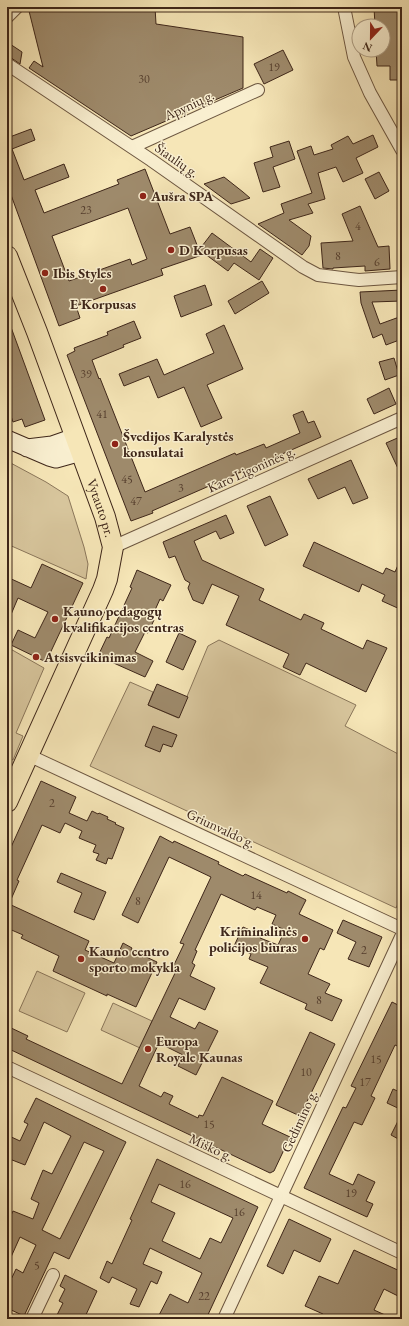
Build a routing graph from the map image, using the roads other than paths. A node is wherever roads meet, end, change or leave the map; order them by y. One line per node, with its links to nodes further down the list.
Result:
1 (17, 7): 3 (street)
2 (344, 7): 7 (street)
3 (7, 18)
4 (7, 64): 6 (street, Šiaulių g.)
5 (258, 90): 6 (street, Apynių g.)
6 (132, 147): 9 (street, Šiaulių g.)
7 (402, 150)
8 (7, 256): 12 (main road, Vytauto pr.)
9 (402, 277)
10 (402, 418): 13 (street, Karo Ligoninės g.)
11 (7, 439): 12 (street)
12 (78, 444): 13 (main road, Vytauto pr.)
13 (113, 548): 14 (main road, Vytauto pr.)
14 (28, 755): 15 (main road, Vytauto pr.); 16 (street, Griunvaldo g.)
15 (7, 802)
16 (402, 929)
17 (402, 935): 19 (street, Gedimino g.)
18 (7, 1067): 19 (street, Miško g.)
19 (281, 1196): 20 (street, Miško g.); 23 (street, Gedimino g.)
20 (402, 1253)
21 (53, 1275): 22 (street)
22 (32, 1319)
23 (224, 1319)

